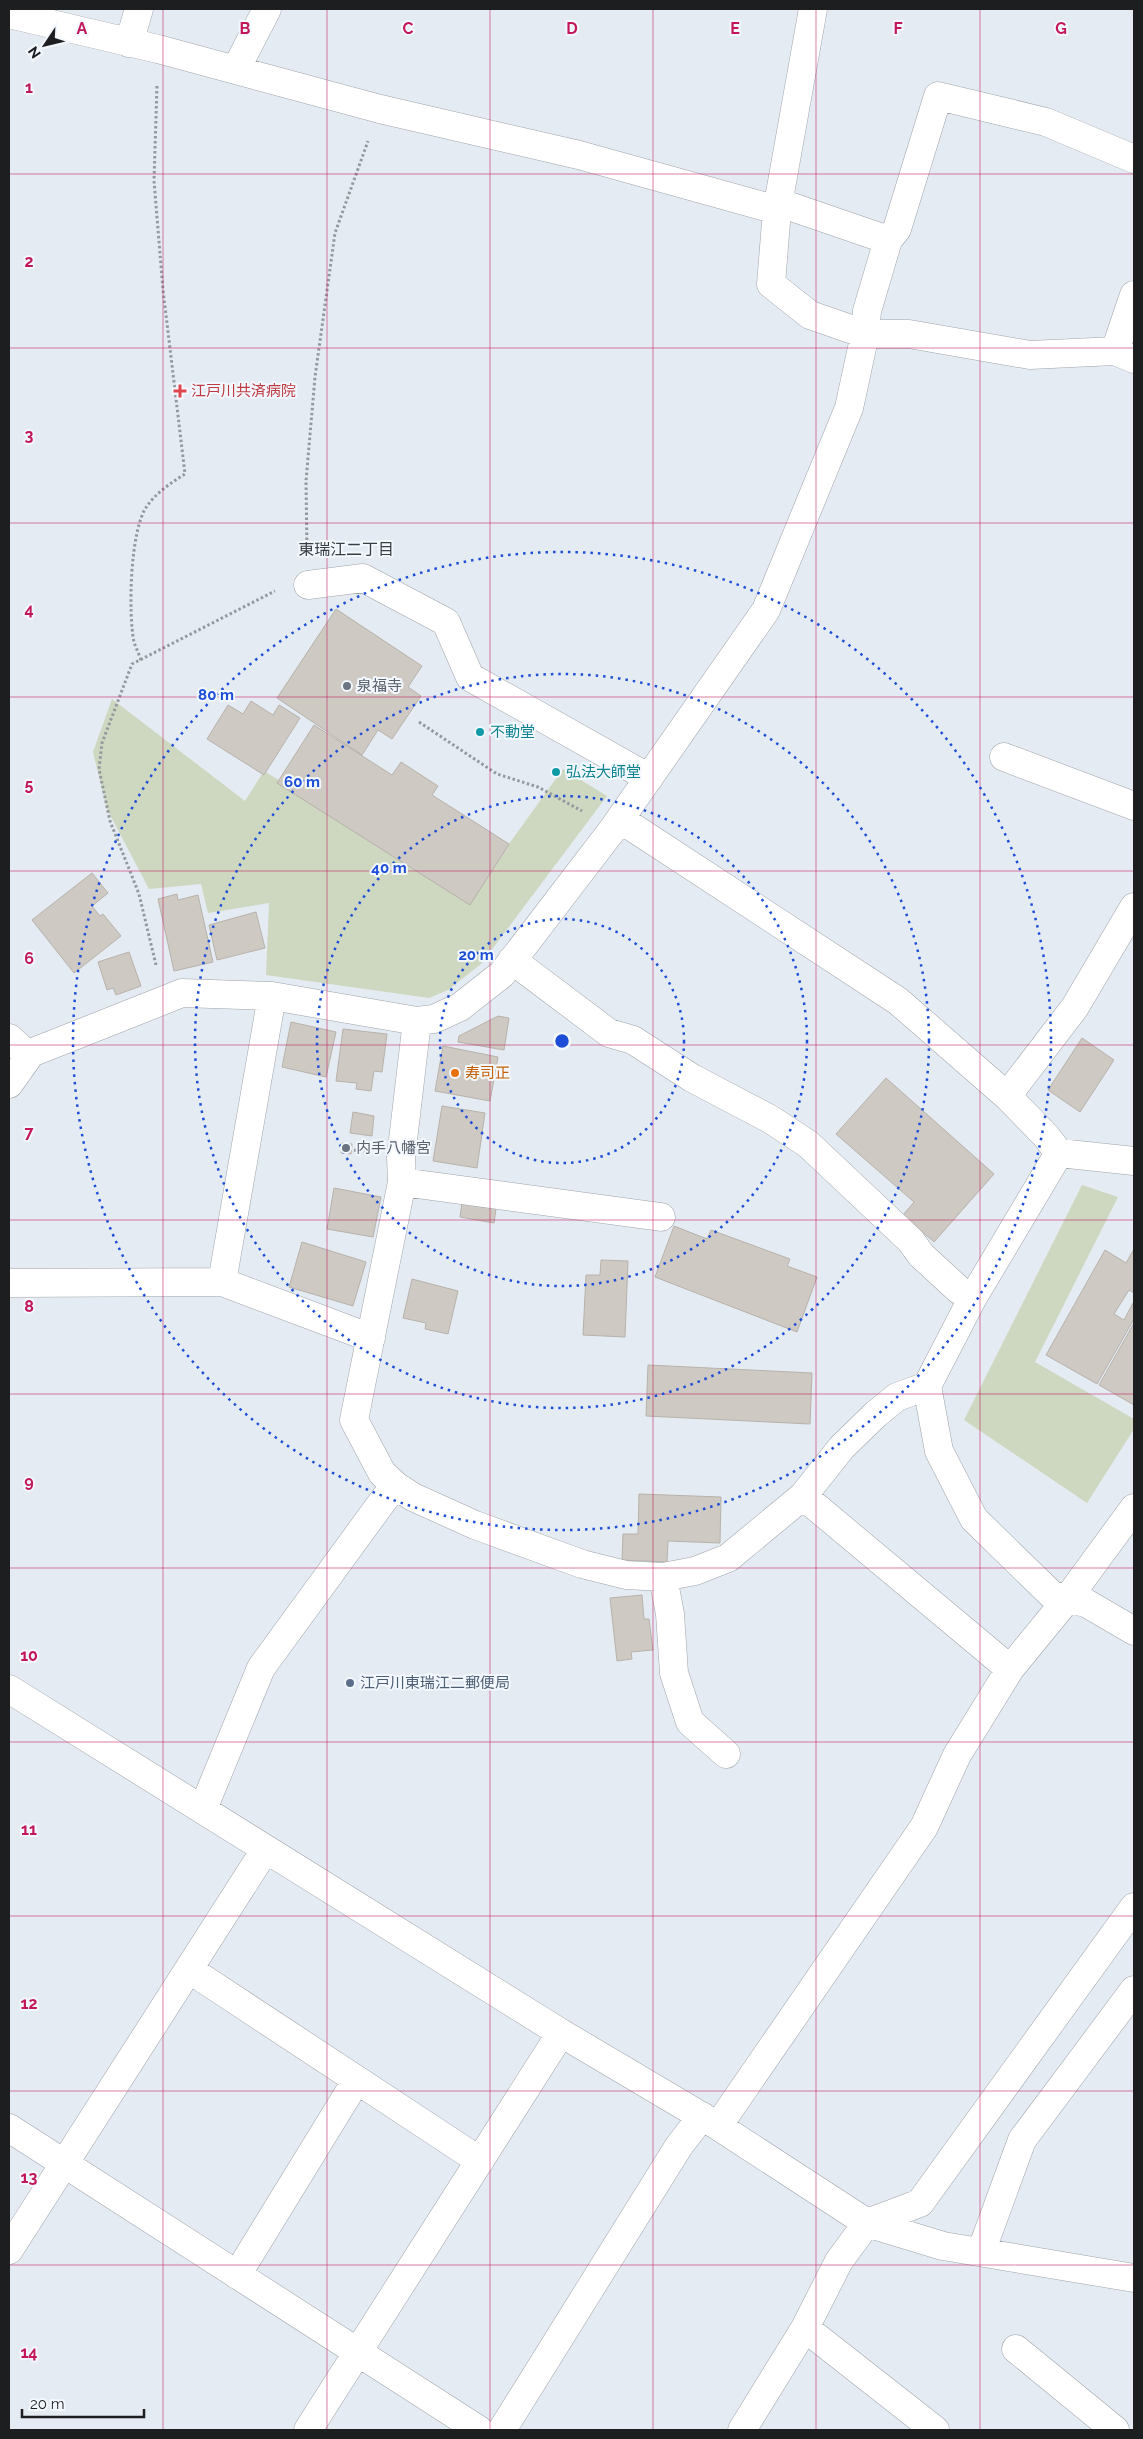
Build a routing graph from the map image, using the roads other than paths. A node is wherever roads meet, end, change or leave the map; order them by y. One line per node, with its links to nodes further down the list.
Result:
1 (139, 9): 5 (street)
2 (267, 9): 6 (street)
3 (813, 9): 8 (street)
4 (9, 14): 5 (street)
5 (129, 43): 6 (street)
6 (236, 69): 8 (street)
7 (1134, 159): 9 (street)
8 (777, 210): 9 (street); 11 (street)
9 (888, 240): 11 (street)
10 (1134, 295): 12 (street)
11 (865, 334): 12 (street); 15 (street)
12 (1125, 355)
13 (308, 585): 15 (street)
14 (1004, 757): 16 (street)
15 (648, 778): 17 (street)
16 (1134, 806)
17 (617, 824): 19 (street); 25 (street)
18 (1134, 907): 25 (street)
19 (512, 960): 21 (street); 32 (street)
20 (272, 996): 21 (street); 23 (street); 30 (street)
21 (417, 1021): 28 (street)
22 (9, 1038): 23 (street)
23 (29, 1056): 24 (street)
24 (9, 1084)
25 (1007, 1096): 26 (street)
26 (1059, 1153): 27 (street); 34 (street)
27 (1134, 1161)
28 (402, 1182): 29 (street); 33 (street)
29 (661, 1217)
30 (222, 1282): 31 (street); 33 (street)
31 (9, 1283)
32 (959, 1290)
33 (371, 1338): 35 (street)
34 (928, 1386): 36 (street); 39 (street)
35 (396, 1486): 38 (street); 44 (street)
36 (803, 1496): 38 (street); 41 (street)
37 (1134, 1508): 39 (street)
38 (663, 1577): 43 (street)
39 (1068, 1598): 40 (street); 41 (street)
40 (1134, 1631)
41 (1010, 1669): 51 (street)
42 (9, 1689): 44 (street)
43 (726, 1754)
44 (203, 1809): 45 (street)
45 (265, 1850): 47 (street); 49 (street)
46 (1134, 1907): 55 (street)
47 (190, 1970): 50 (street); 54 (street)
48 (1134, 1990): 57 (street)
49 (561, 2033): 51 (street); 53 (street)
50 (356, 2081): 53 (street); 58 (street)
51 (710, 2121): 55 (street); 66 (street)
52 (9, 2128): 54 (street)
53 (480, 2161): 62 (street)
54 (64, 2163): 56 (street); 58 (street)
55 (867, 2223): 57 (street); 60 (street)
56 (9, 2250)
57 (981, 2252): 59 (street)
58 (237, 2275): 62 (street)
59 (1134, 2278)
60 (805, 2328): 63 (street); 67 (street)
61 (1016, 2349): 68 (street)
62 (358, 2352): 64 (street); 65 (street)
63 (748, 2428)
64 (308, 2430)
65 (479, 2430)
66 (502, 2430)
67 (935, 2430)
68 (1115, 2430)

